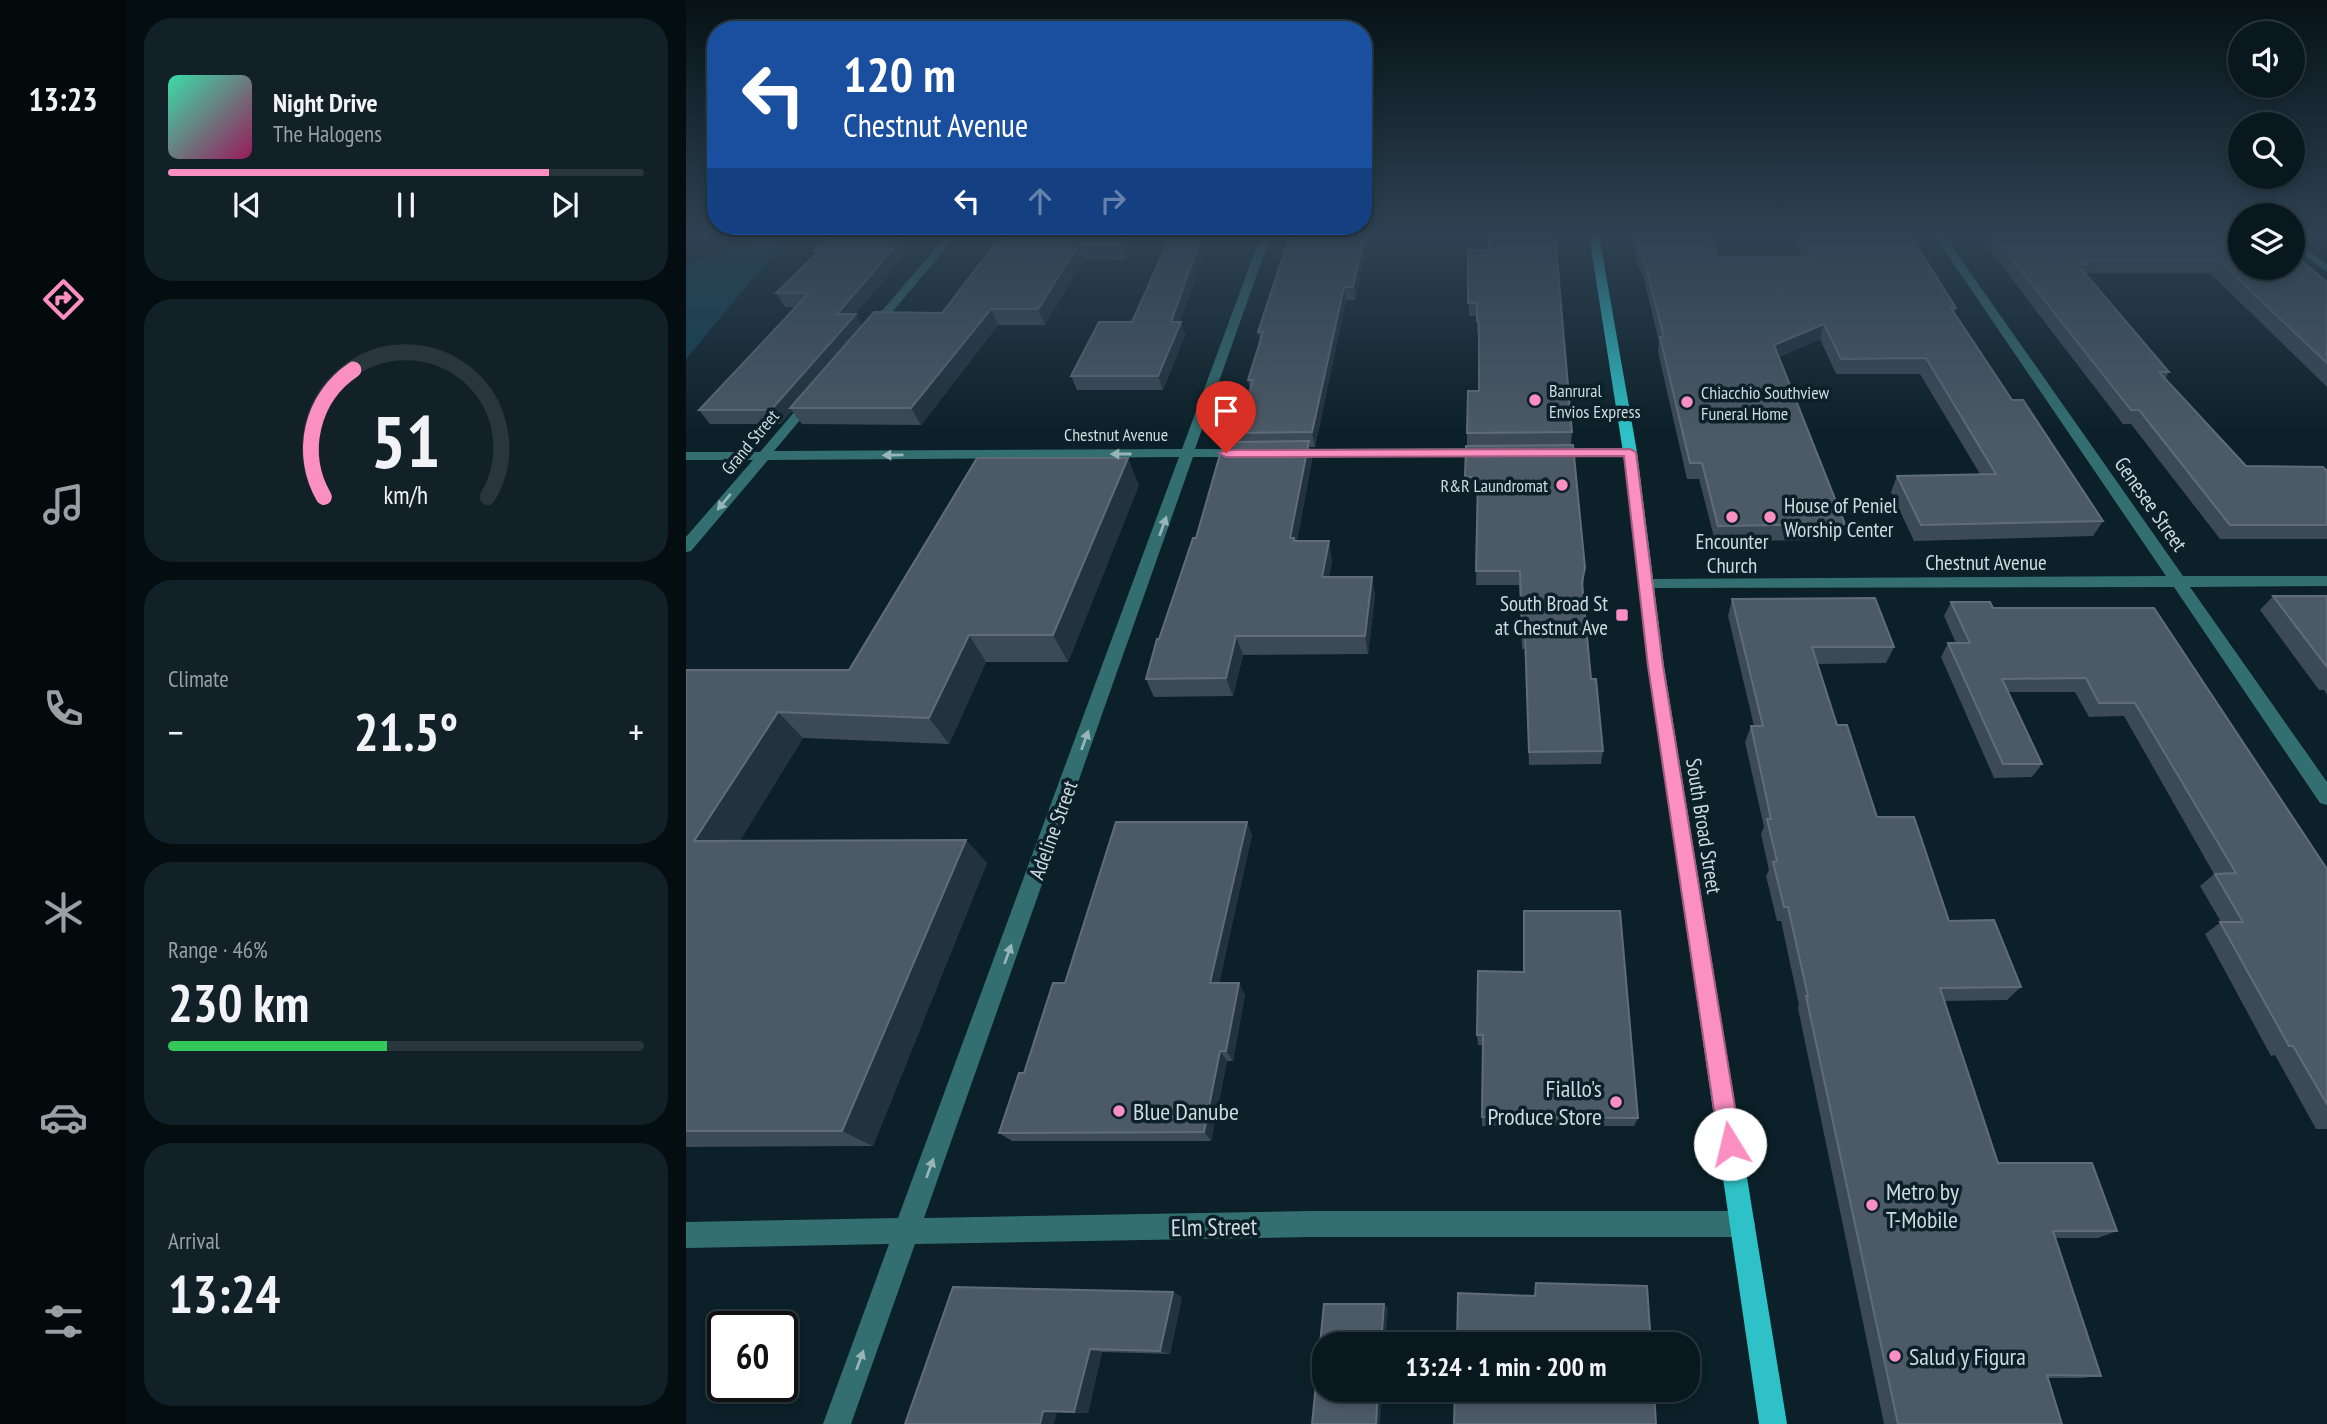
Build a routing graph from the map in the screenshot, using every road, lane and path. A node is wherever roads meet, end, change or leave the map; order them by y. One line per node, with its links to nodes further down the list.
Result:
1 (895, 301): 5 (street)
2 (1243, 301): 10 (street, Adeline Street)
3 (1605, 301): 9 (main road, South Broad Street)
4 (1985, 301): 15 (street, Genesee Street)
5 (862, 340)
6 (817, 393): 12 (street, Grand Street)
7 (1508, 452): 10 (street, Chestnut Avenue)
8 (1534, 452): 9 (street)
9 (1630, 452): 16 (main road, South Broad Street)
10 (1189, 453): 12 (street, Chestnut Avenue, one-way to 12); 19 (street, Adeline Street, one-way to 10)
11 (686, 456): 12 (street, Chestnut Avenue)
12 (763, 456): 13 (street, Grand Street, one-way to 13)
13 (686, 547)
14 (2327, 581): 15 (street, Chestnut Avenue)
15 (2179, 582): 16 (street, Chestnut Avenue); 17 (street, Genesee Street)
16 (1646, 584): 18 (main road, South Broad Street)
17 (2327, 797)
18 (1742, 1224): 19 (street, Elm Street); 22 (main road, South Broad Street)
19 (907, 1232): 20 (street, Elm Street); 21 (street, Adeline Street, one-way to 19)
20 (686, 1235)
21 (837, 1424)
22 (1773, 1424)

